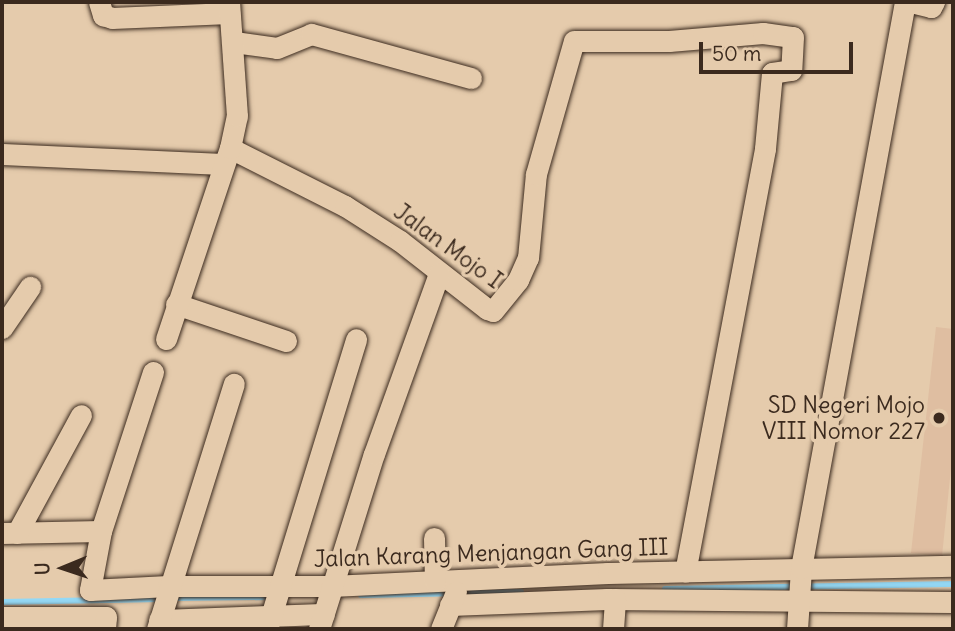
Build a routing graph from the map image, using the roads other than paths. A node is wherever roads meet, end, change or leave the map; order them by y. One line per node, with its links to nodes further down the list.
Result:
1 (99, 2): 5 (street)
2 (905, 2): 25 (street)
3 (911, 2): 4 (street)
4 (934, 2)
5 (229, 7): 6 (street)
6 (234, 42): 7 (street); 9 (street)
7 (471, 78)
8 (2, 154): 9 (street)
9 (226, 156): 10 (street, Jalan Mojo I); 12 (street)
10 (439, 273): 24 (street, Jalan Mojo I); 33 (street)
11 (30, 287): 13 (street)
12 (176, 304): 14 (street); 16 (street)
13 (2, 328)
14 (166, 339)
15 (356, 340): 28 (street)
16 (286, 341)
17 (153, 372): 20 (street)
18 (234, 384): 34 (street)
19 (81, 415): 21 (street)
20 (101, 531): 21 (street); 35 (street)
21 (9, 533)
22 (434, 538): 27 (street)
23 (953, 566): 25 (street, Jalan Karang Menjangan Gang III)
24 (685, 571): 25 (street, Jalan Karang Menjangan Gang III); 26 (street, Jalan Karang Menjangan Gang III)
25 (801, 571): 29 (street)
26 (462, 580): 27 (street, Jalan Karang Menjangan Gang III); 32 (street)
27 (435, 581): 33 (street, Jalan Karang Menjangan Gang III)
28 (277, 588): 33 (street, Jalan Karang Menjangan Gang III); 34 (street, Jalan Karang Menjangan Gang III); 36 (street)
29 (801, 597): 30 (street); 31 (street); 40 (street)
30 (615, 599): 32 (street); 39 (street)
31 (953, 602)
32 (451, 603): 38 (street)
33 (325, 606): 36 (street)
34 (162, 608): 35 (street, Jalan Karang Menjangan Gang III); 36 (street)
35 (95, 610): 37 (street, Jalan Karang Menjangan Gang III)
36 (270, 618)
37 (10, 621)
38 (441, 629)
39 (612, 629)
40 (797, 629)

